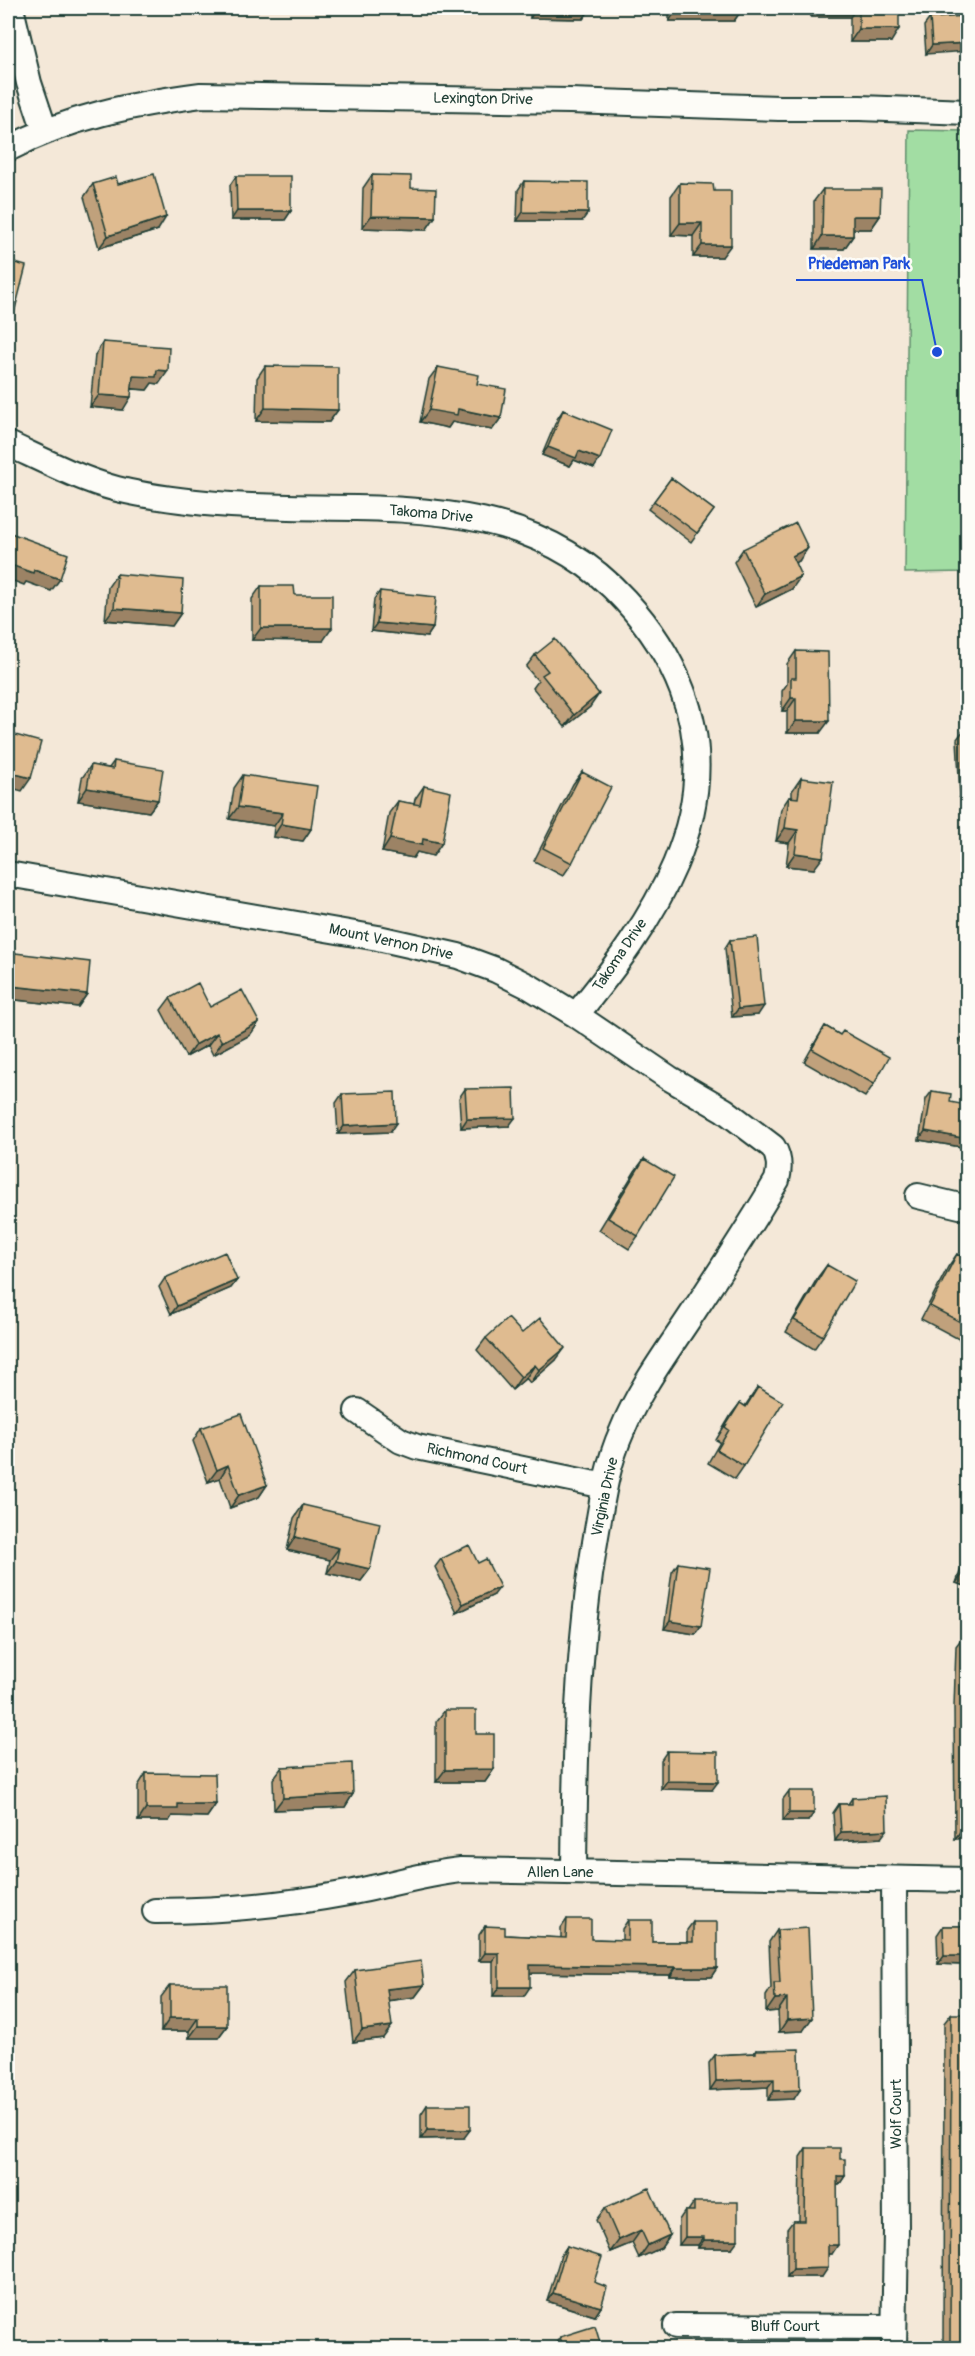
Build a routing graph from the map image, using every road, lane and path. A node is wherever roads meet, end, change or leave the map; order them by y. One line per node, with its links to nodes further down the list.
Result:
1 (11, 8): 3 (street)
2 (968, 112): 3 (street, Lexington Drive)
3 (45, 131): 4 (street, Lexington Drive)
4 (8, 149)
5 (8, 444): 7 (street, Takoma Drive)
6 (8, 874): 7 (street, Mount Vernon Drive)
7 (576, 1015): 8 (street, Mount Vernon Drive)
8 (780, 1168): 12 (street, Virginia Drive)
9 (918, 1196): 10 (street)
10 (968, 1208)
11 (357, 1412): 12 (street, Richmond Court)
12 (605, 1486): 13 (street, Virginia Drive)
13 (574, 1871): 14 (street, Allen Lane); 16 (street, Allen Lane)
14 (894, 1880): 15 (street, Allen Lane); 18 (street, Wolf Court)
15 (968, 1880)
16 (155, 1911)
17 (676, 2326): 18 (street, Bluff Court)
18 (894, 2338)

